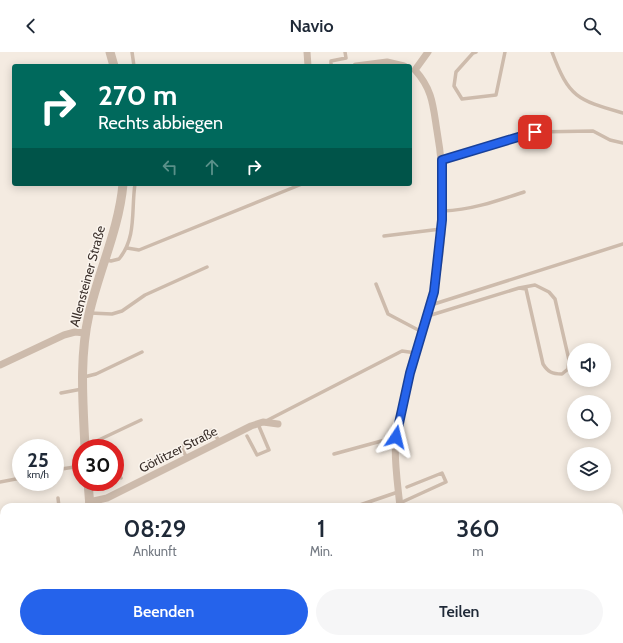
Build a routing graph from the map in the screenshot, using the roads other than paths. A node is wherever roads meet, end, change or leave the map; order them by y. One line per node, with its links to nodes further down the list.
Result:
1 (110, 52): 9 (street)
2 (132, 52): 10 (lane)
3 (307, 52): 11 (street)
4 (345, 52): 12 (lane)
5 (428, 52): 15 (street)
6 (476, 52): 7 (lane)
7 (505, 52)
8 (552, 52): 16 (lane)
9 (113, 64)
10 (134, 64)
11 (308, 64)
12 (331, 64)
13 (372, 64): 14 (street)
14 (396, 64)
15 (413, 69): 18 (street)
16 (623, 113)
17 (623, 142): 18 (lane)
18 (442, 160): 23 (street)
19 (123, 186): 28 (street, Allensteiner Straße)
20 (135, 186): 27 (lane)
21 (297, 186): 27 (lane)
22 (524, 192): 23 (lane)
23 (442, 211): 24 (street)
24 (441, 229): 25 (lane); 32 (street)
25 (384, 236)
26 (623, 244): 32 (lane)
27 (126, 248): 28 (lane)
28 (105, 260): 33 (street, Allensteiner Straße)
29 (207, 267): 33 (lane)
30 (376, 284): 35 (lane)
31 (519, 288): 31 (lane); 34 (lane)
32 (430, 306): 34 (street)
33 (89, 313): 36 (street, Allensteiner Straße)
34 (427, 316): 35 (street)
35 (422, 332): 38 (street)
36 (85, 333): 39 (street); 40 (street, Allensteiner Straße)
37 (142, 352): 40 (lane)
38 (416, 353): 44 (lane); 47 (street)
39 (0, 365)
40 (83, 377): 41 (street, Allensteiner Straße)
41 (83, 389): 42 (lane); 48 (street, Allensteiner Straße)
42 (62, 393)
43 (141, 420): 49 (lane)
44 (261, 423): 45 (street); 46 (lane); 50 (street, Görlitzer Straße)
45 (278, 424)
46 (247, 436)
47 (396, 437): 51 (lane); 57 (street)
48 (85, 439)
49 (102, 439)
50 (218, 441): 52 (street, Görlitzer Straße); 52 (lane)
51 (334, 454)
52 (187, 458): 61 (street, Görlitzer Straße)
53 (12, 480): 54 (lane)
54 (0, 482)
55 (408, 487): 64 (lane)
56 (89, 491): 60 (street)
57 (398, 492): 62 (lane); 63 (street)
58 (58, 498): 59 (lane)
59 (59, 503)
60 (90, 503)
61 (93, 503)
62 (366, 503)
63 (399, 503)
64 (403, 503)

